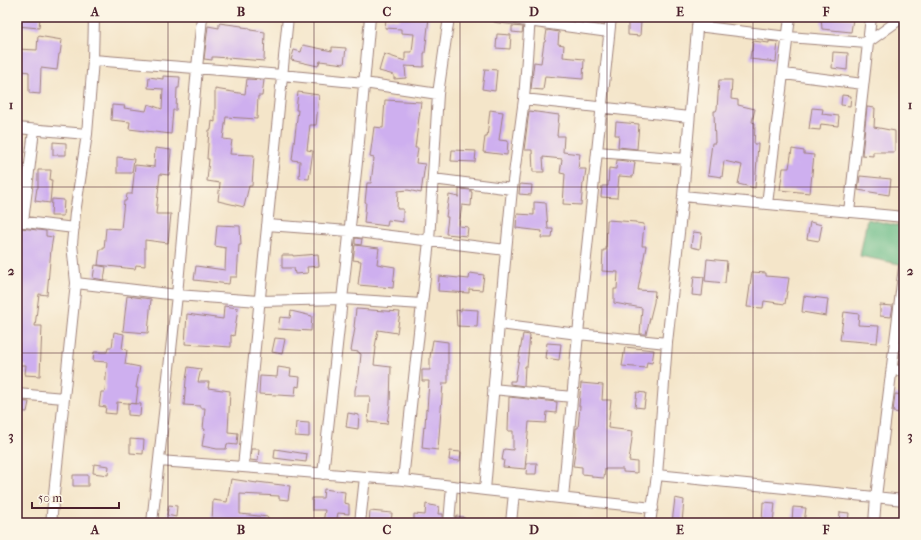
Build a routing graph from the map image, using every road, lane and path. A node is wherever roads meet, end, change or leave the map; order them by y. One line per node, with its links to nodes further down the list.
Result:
1 (94, 17): 16 (street)
2 (202, 17): 17 (street)
3 (288, 17): 19 (street)
4 (370, 17): 20 (street)
5 (448, 17): 22 (street)
6 (497, 17): 11 (street)
7 (611, 17): 13 (street)
8 (790, 17): 14 (street)
9 (871, 17): 15 (street)
10 (902, 17): 15 (street)
11 (530, 19): 13 (street); 23 (street)
12 (697, 21): 14 (street); 25 (street)
13 (609, 32): 24 (street)
14 (788, 37): 15 (street); 18 (street)
15 (867, 43): 21 (street)
16 (93, 60): 17 (street); 28 (street)
17 (196, 68): 19 (street); 45 (street)
18 (784, 74): 21 (street); 34 (street)
19 (282, 75): 20 (street); 38 (street)
20 (364, 83): 22 (street); 40 (street)
21 (863, 84): 35 (street)
22 (438, 94): 31 (street)
23 (524, 99): 24 (street); 32 (street)
24 (601, 107): 25 (street); 29 (street)
25 (689, 117): 30 (street)
26 (17, 128): 27 (street)
27 (34, 130): 28 (street); 37 (street)
28 (87, 134): 39 (street)
29 (597, 152): 30 (street); 50 (street)
30 (686, 159): 33 (street)
31 (433, 179): 32 (street); 41 (street)
32 (512, 189): 42 (street)
33 (683, 196): 34 (street); 51 (street)
34 (767, 204): 35 (street)
35 (849, 212): 36 (street)
36 (904, 217)
37 (20, 221): 39 (street)
38 (267, 225): 40 (street); 47 (street)
39 (74, 228): 44 (street)
40 (350, 231): 41 (street); 46 (street)
41 (429, 241): 42 (street); 48 (street)
42 (506, 250): 49 (street)
43 (904, 267): 52 (street)
44 (76, 283): 45 (street); 57 (street)
45 (177, 295): 47 (street); 58 (street)
46 (342, 299): 47 (street); 48 (street); 60 (street)
47 (259, 301): 59 (street)
48 (422, 304): 63 (street)
49 (499, 324): 50 (street); 54 (street)
50 (578, 334): 51 (street); 56 (street)
51 (667, 344): 61 (street)
52 (892, 370): 53 (street); 67 (street)
53 (904, 371)
54 (493, 389): 56 (street); 65 (street)
55 (17, 394): 57 (street)
56 (572, 397): 68 (street)
57 (64, 398): 71 (street)
58 (159, 461): 59 (street); 72 (street)
59 (243, 467): 60 (street)
60 (323, 474): 62 (street)
61 (657, 475): 67 (street); 70 (street)
62 (365, 477): 63 (street); 73 (street)
63 (403, 480): 64 (street)
64 (452, 486): 65 (street); 74 (street)
65 (485, 490): 66 (street)
66 (514, 493): 68 (street); 75 (street)
67 (876, 497): 69 (street); 77 (street)
68 (563, 498): 70 (street)
69 (904, 500)
70 (653, 508): 76 (street)
71 (51, 523)
72 (152, 523)
73 (360, 523)
74 (449, 523)
75 (511, 523)
76 (650, 523)
77 (874, 523)

